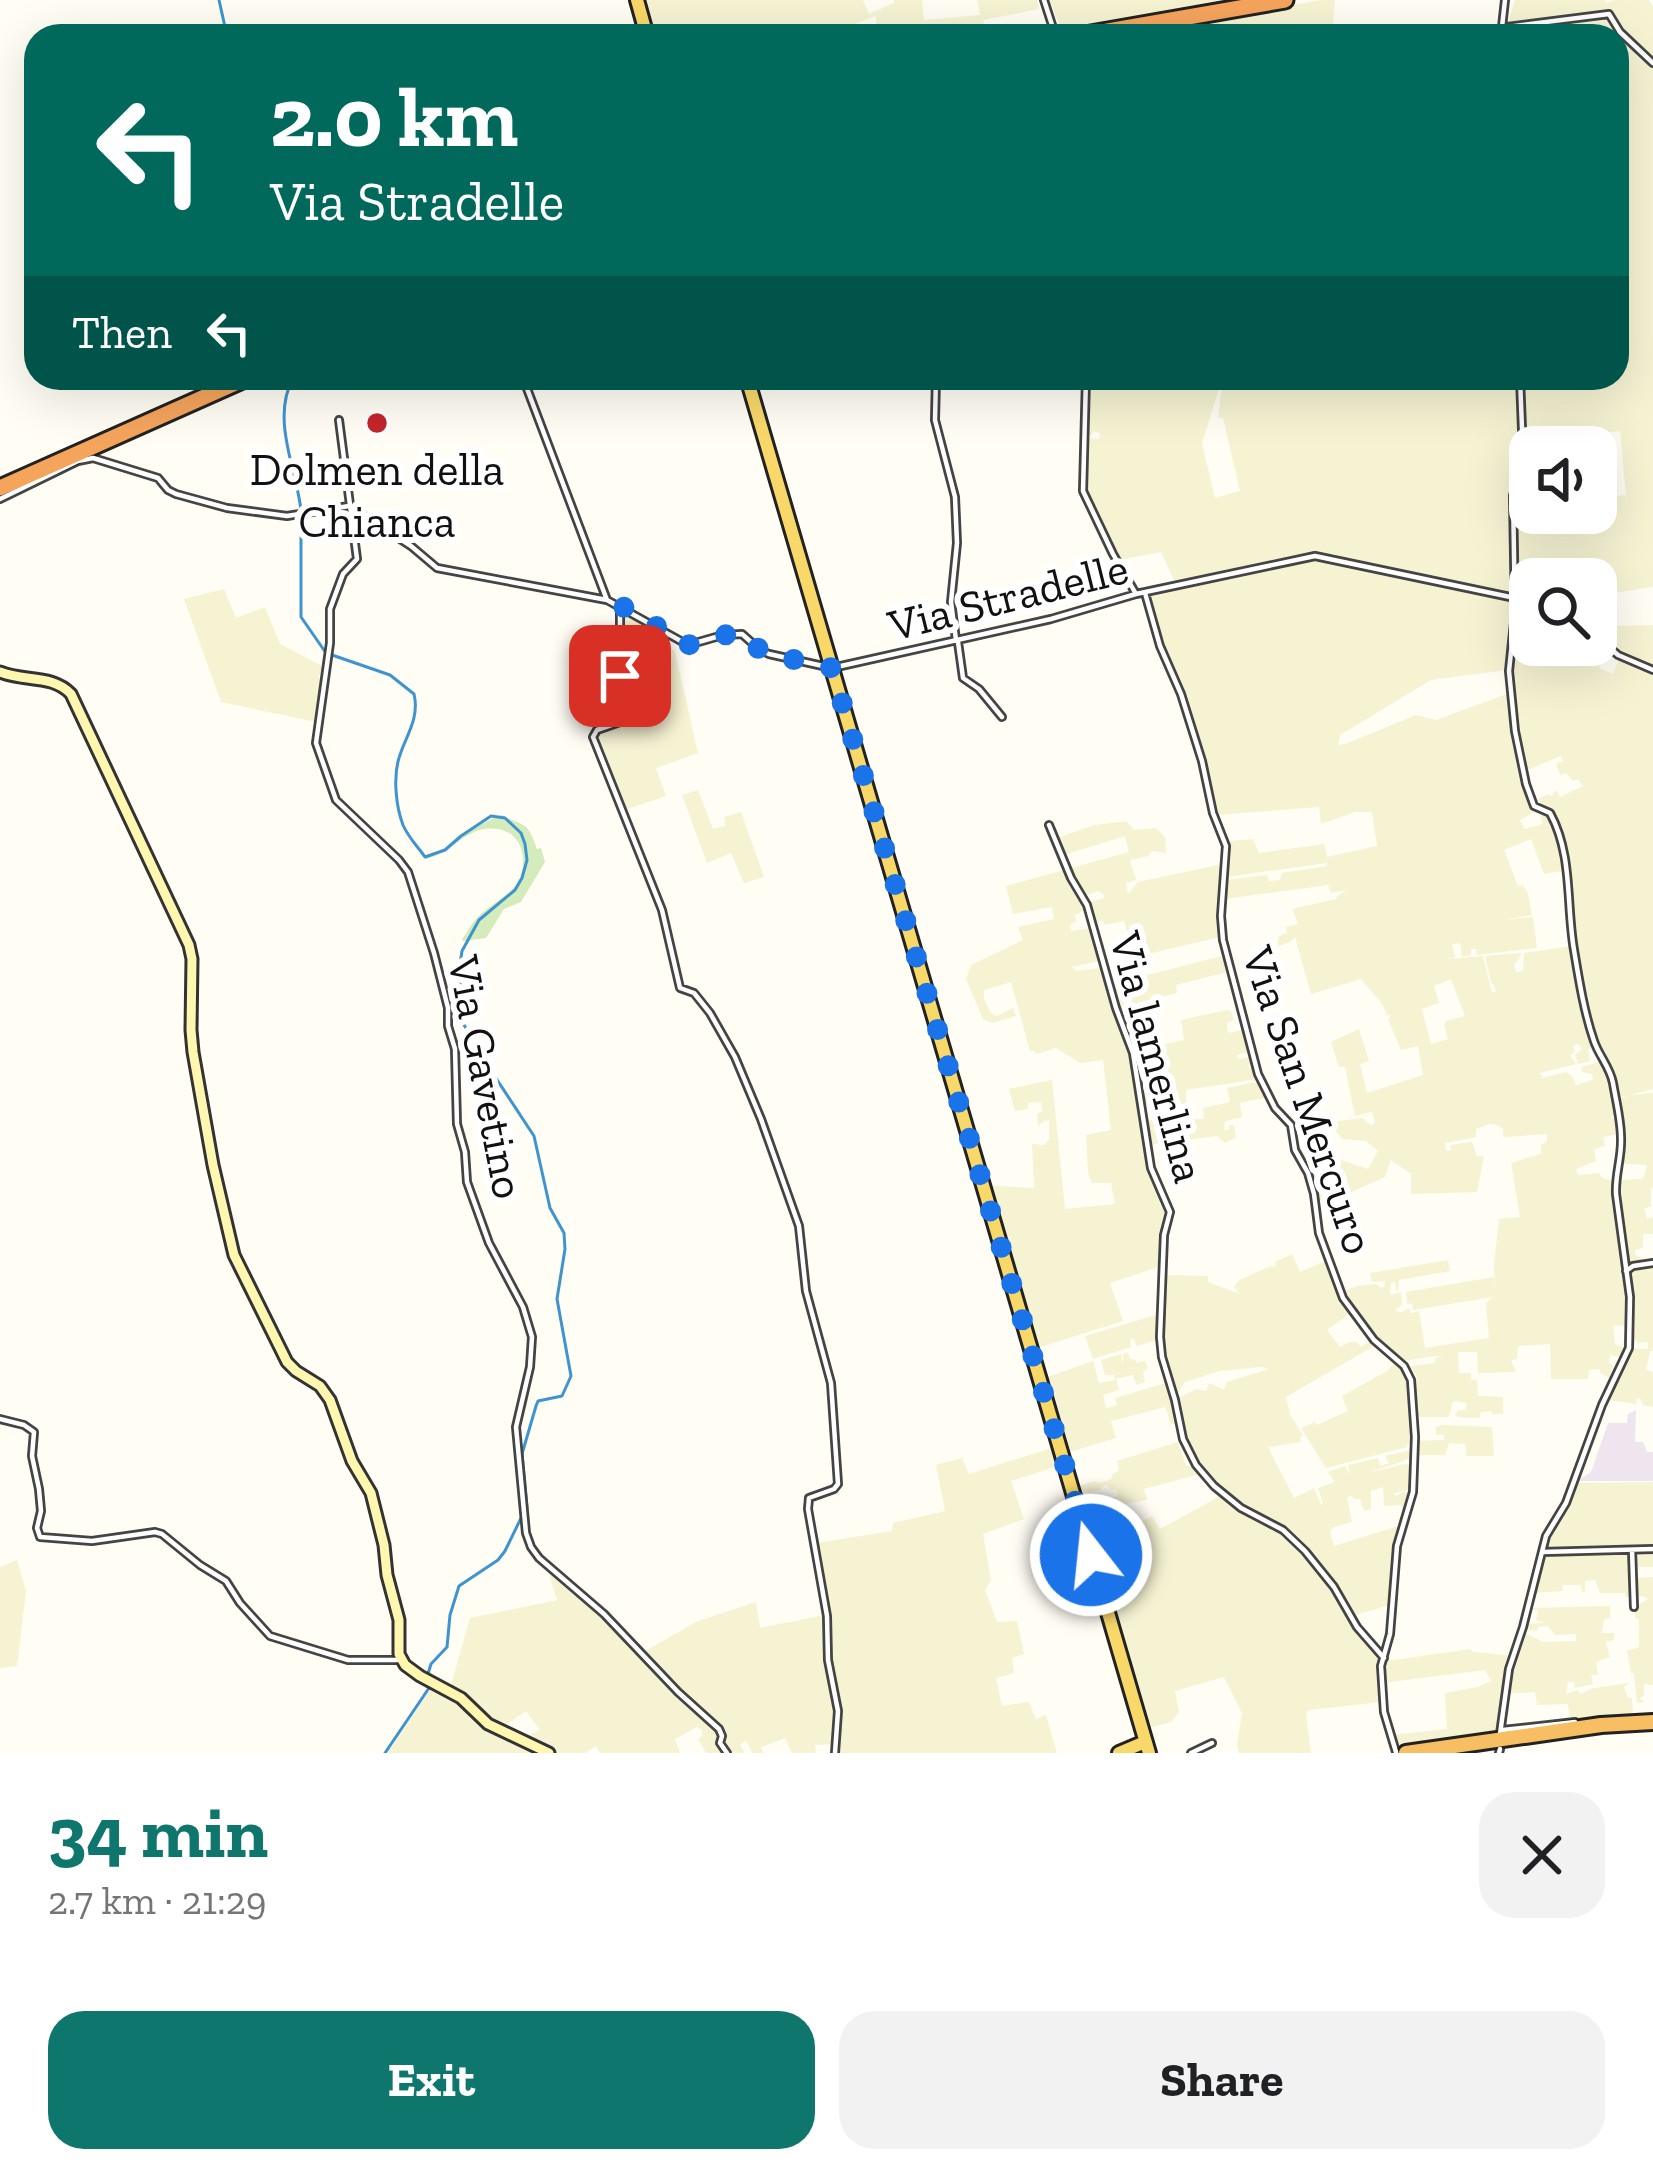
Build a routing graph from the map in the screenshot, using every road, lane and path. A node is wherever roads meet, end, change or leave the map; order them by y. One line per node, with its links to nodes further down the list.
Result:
1 (1249, 0): 3 (highway)
2 (1286, 0): 4 (highway)
3 (1107, 24)
4 (1148, 24)
5 (1531, 24): 6 (street)
6 (1615, 24)
7 (1629, 40): 8 (street)
8 (1653, 63)
9 (209, 390): 17 (highway)
10 (220, 390): 17 (highway)
11 (528, 390): 23 (street)
12 (751, 390): 28 (main road)
13 (936, 390): 25 (street)
14 (1086, 390): 21 (street, Via San Mercuro)
15 (1520, 390): 20 (street)
16 (339, 420): 19 (street, Via Gavetino)
17 (0, 486)
18 (0, 499): 19 (street)
19 (349, 506): 23 (street, Via Stradelle); 48 (street, Via Gavetino)
20 (1514, 558)
21 (1140, 594): 22 (street, Via Stradelle); 25 (street, Via Stradelle); 40 (street, Via San Mercuro)
22 (1509, 597)
23 (607, 600): 24 (street, Via Stradelle)
24 (620, 605): 28 (street, Via Stradelle); 49 (street)
25 (956, 640): 28 (street, Via Stradelle); 31 (street)
26 (1617, 655): 29 (street)
27 (1509, 666): 34 (street)
28 (832, 668): 44 (main road)
29 (1653, 670)
30 (0, 672): 41 (main road)
31 (1002, 717)
32 (1049, 826): 40 (street, Via lamerlina)
33 (1653, 1263): 34 (street)
34 (1626, 1271): 38 (street)
35 (0, 1419): 41 (street)
36 (1653, 1549): 37 (street)
37 (1632, 1550): 38 (street); 39 (street)
38 (1543, 1552): 42 (street)
39 (1634, 1606)
40 (1384, 1658): 46 (street, Via San Mercuro)
41 (401, 1660): 47 (main road)
42 (1644, 1723): 51 (highway); 52 (highway)
43 (1212, 1743): 50 (street)
44 (1147, 1748): 45 (main road)
45 (1125, 1751)
46 (1396, 1752)
47 (549, 1753)
48 (727, 1753)
49 (835, 1753)
50 (1191, 1753)
51 (1406, 1753)
52 (1431, 1753)

